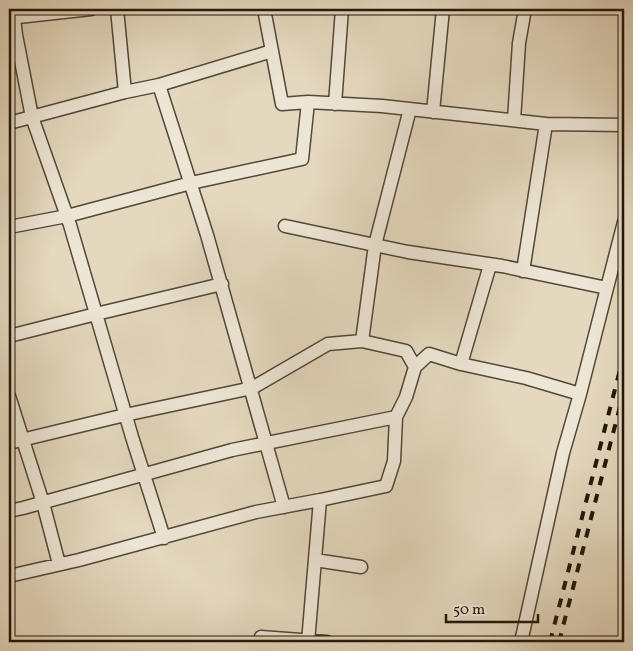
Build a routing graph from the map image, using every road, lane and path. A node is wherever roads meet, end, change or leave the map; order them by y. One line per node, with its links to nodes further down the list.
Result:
1 (90, 9): 7 (street)
2 (117, 9): 10 (street)
3 (264, 9): 8 (street)
4 (342, 9): 12 (street)
5 (443, 9): 14 (street)
6 (525, 9): 16 (street)
7 (12, 15): 15 (street)
8 (272, 51): 9 (street); 11 (street)
9 (159, 85): 10 (street); 20 (street)
10 (125, 92): 15 (street)
11 (308, 102): 12 (street); 20 (street)
12 (335, 104): 13 (street)
13 (410, 109): 14 (street); 25 (street)
14 (433, 112): 16 (street)
15 (32, 118): 17 (street); 21 (street)
16 (514, 120): 18 (street)
17 (9, 123)
18 (546, 124): 19 (street); 27 (street)
19 (624, 125)
20 (191, 183): 21 (street); 28 (street)
21 (67, 216): 24 (street); 30 (street)
22 (624, 222): 29 (street)
23 (285, 226): 25 (street)
24 (9, 227)
25 (375, 245): 26 (street); 32 (street)
26 (490, 264): 27 (street); 33 (street)
27 (523, 270): 29 (street)
28 (222, 284): 30 (street); 35 (street)
29 (607, 288): 36 (street)
30 (96, 314): 31 (street); 38 (street)
31 (9, 336)
32 (362, 341): 34 (street); 35 (street)
33 (461, 364): 34 (street); 36 (street)
34 (415, 367): 39 (street)
35 (252, 388): 38 (street); 42 (street)
36 (580, 394): 56 (street)
37 (9, 396): 40 (street)
38 (125, 415): 40 (street); 43 (street)
39 (396, 417): 42 (street); 44 (street)
40 (22, 439): 41 (street); 45 (street)
41 (9, 443)
42 (265, 444): 43 (street); 46 (street)
43 (144, 474): 45 (street); 48 (street)
44 (320, 500): 46 (street); 49 (street)
45 (43, 502): 47 (street); 50 (street)
46 (284, 507): 48 (street)
47 (9, 511)
48 (164, 538): 50 (street)
49 (315, 560): 51 (street); 54 (street)
50 (59, 564): 52 (street)
51 (361, 567)
52 (9, 576)
53 (261, 637): 54 (street)
54 (308, 641): 55 (street)
55 (327, 642)
56 (521, 642)

